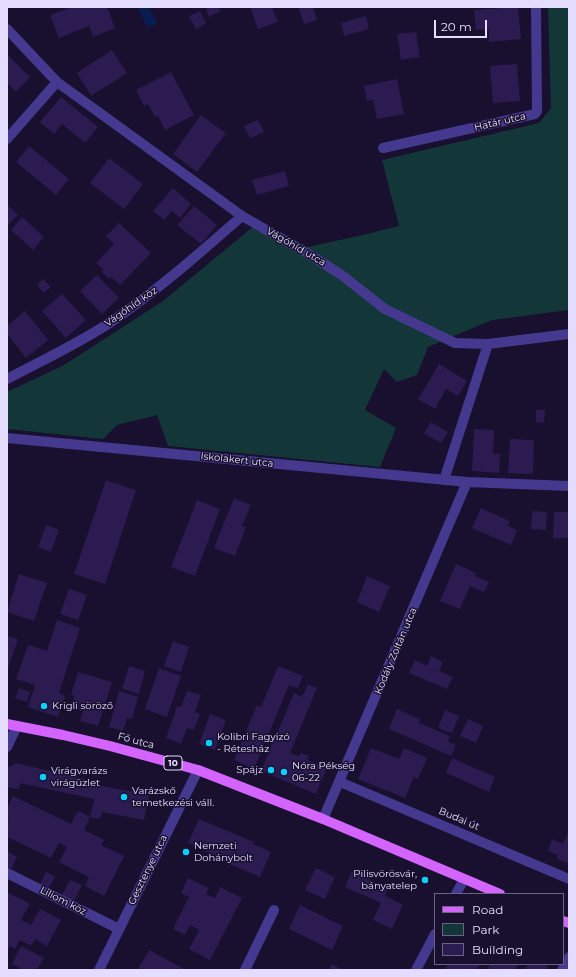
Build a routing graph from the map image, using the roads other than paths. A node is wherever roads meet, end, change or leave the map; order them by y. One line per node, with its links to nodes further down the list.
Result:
1 (536, 7): 5 (street, Határ utca)
2 (7, 30): 3 (street, Vágóhíd utca)
3 (57, 82): 4 (street); 6 (street, Vágóhíd utca)
4 (7, 139)
5 (383, 148)
6 (242, 216): 8 (street, Vágóhíd utca); 9 (street, Vágóhíd köz)
7 (569, 334): 8 (street, Vágóhíd utca)
8 (488, 344): 11 (street)
9 (7, 379)
10 (7, 438): 11 (street, Iskolakert utca)
11 (444, 480): 12 (street, Iskolakert utca)
12 (467, 482): 13 (street, Iskolakert utca); 17 (street, Kodály Zoltán utca)
13 (569, 486)
14 (12, 725): 15 (street); 16 (main road, Fő utca / 10)
15 (7, 747)
16 (198, 770): 18 (main road, Fő utca / 10); 25 (street, Gesztenye utca)
17 (340, 782): 18 (street, Kodály Zoltán utca); 21 (street, Budai út)
18 (323, 819): 20 (main road, 10)
19 (7, 873): 25 (street, Liliom köz)
20 (464, 879): 22 (street); 23 (main road, 10)
21 (569, 879)
22 (457, 893)
23 (498, 893)
24 (274, 910): 29 (street)
25 (119, 929): 28 (street, Gesztenye utca)
26 (434, 936): 30 (street)
27 (569, 958): 31 (street)
28 (99, 970)
29 (245, 970)
30 (416, 970)
31 (562, 970)

